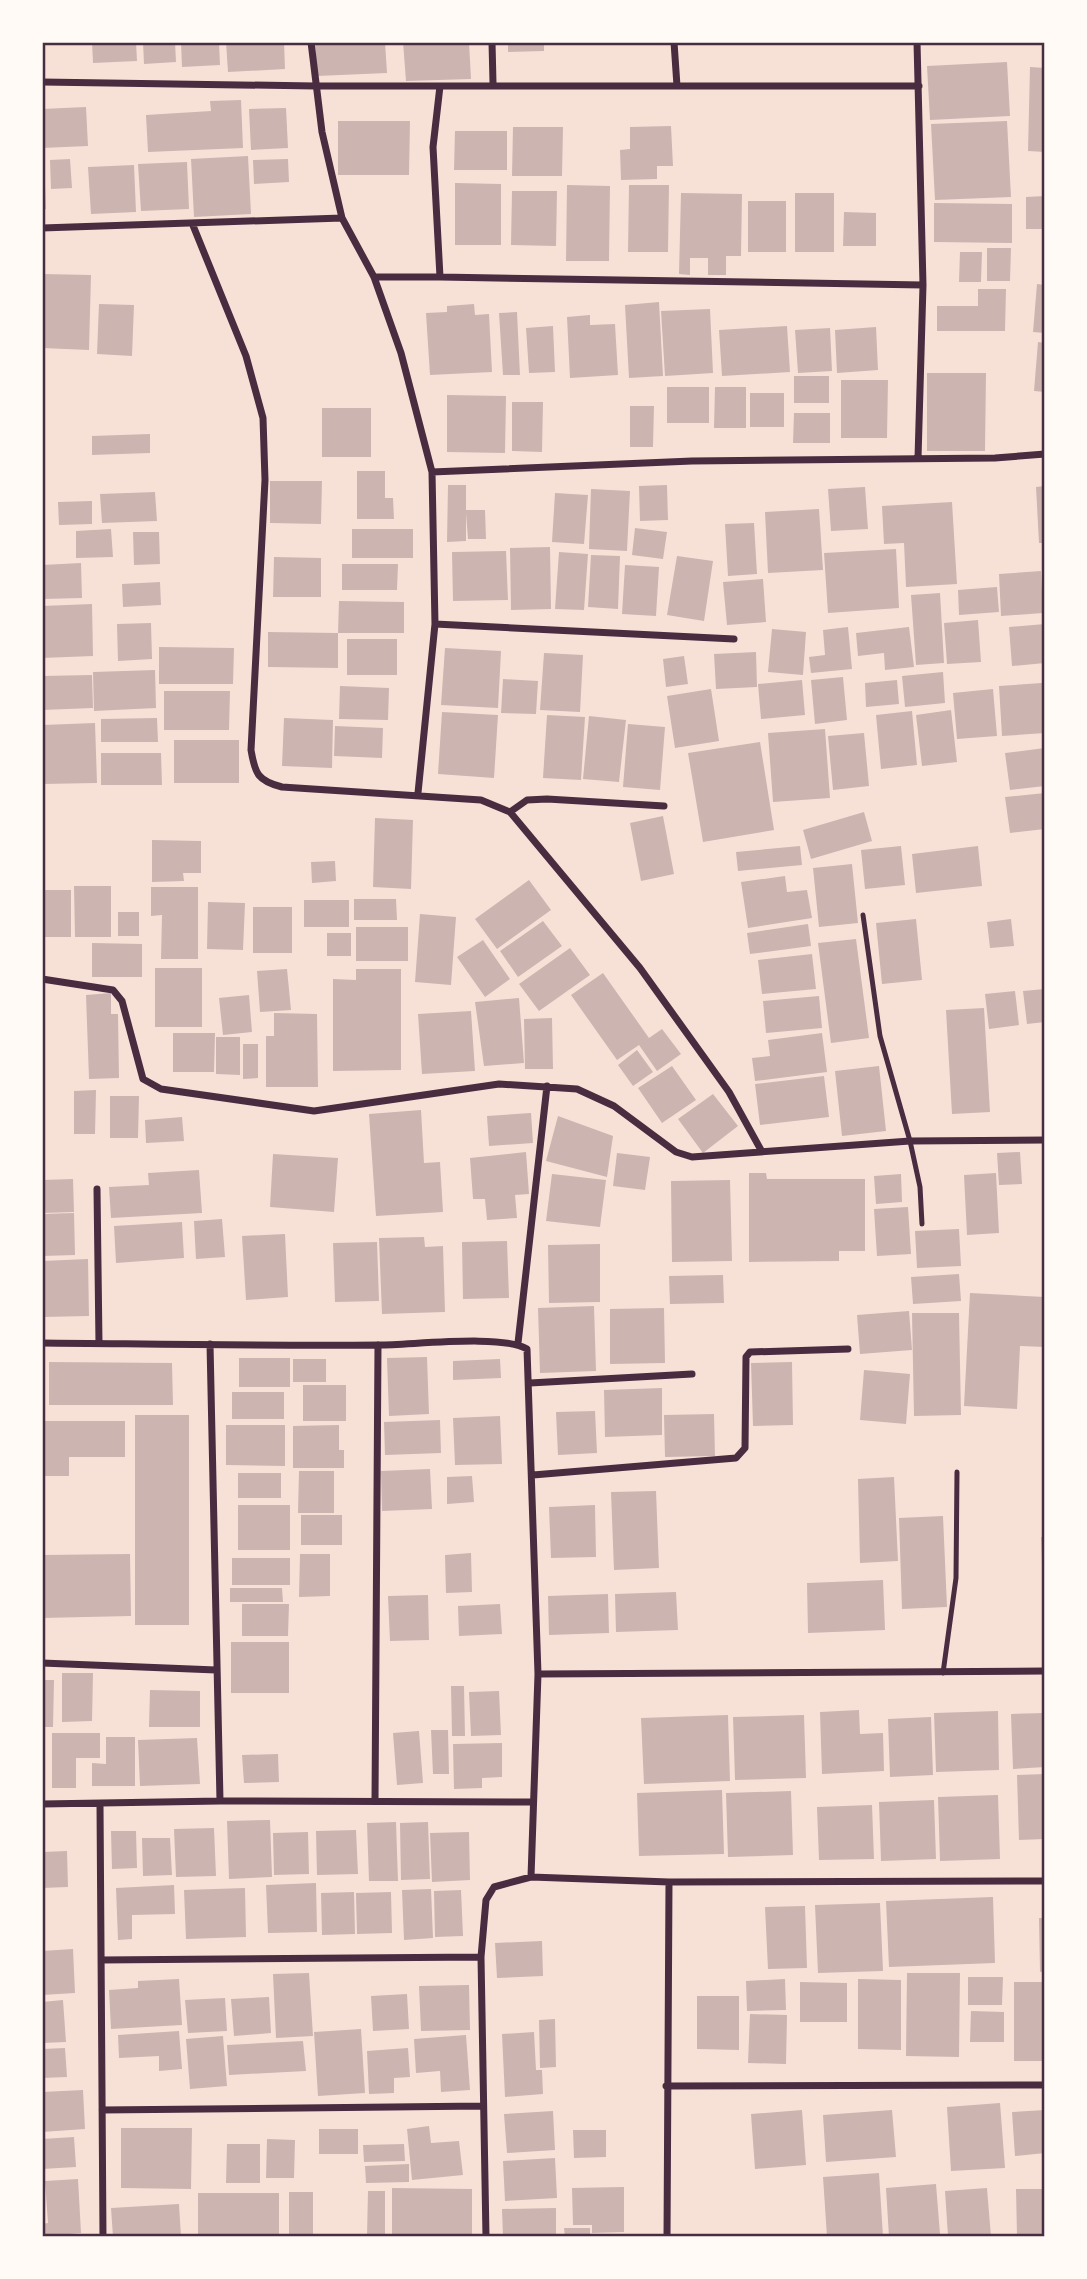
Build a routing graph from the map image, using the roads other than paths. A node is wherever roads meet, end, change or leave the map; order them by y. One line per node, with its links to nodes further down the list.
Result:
1 (311, 42): 7 (street)
2 (492, 42): 6 (street)
3 (674, 42): 9 (street)
4 (917, 42): 10 (street)
5 (42, 82): 7 (street)
6 (493, 83): 8 (street); 9 (street)
7 (314, 86): 8 (street); 11 (street)
8 (440, 86): 15 (street)
9 (677, 86): 10 (street)
10 (919, 86): 16 (street)
11 (342, 218): 12 (street); 14 (street)
12 (192, 223): 13 (street); 22 (street)
13 (42, 228)
14 (374, 277): 15 (street); 19 (street)
15 (440, 277): 16 (street)
16 (922, 285): 18 (street)
17 (1045, 454): 18 (street)
18 (918, 458): 19 (street)
19 (432, 472): 20 (street)
20 (435, 624): 21 (street); 22 (street)
21 (734, 639)
22 (418, 793): 24 (street)
23 (664, 806): 24 (street)
24 (510, 811): 30 (street)
25 (863, 915): 29 (lane)
26 (42, 979): 27 (street)
27 (547, 1086): 30 (street); 35 (street)
28 (1045, 1140): 29 (street)
29 (910, 1141): 30 (street); 32 (lane)
30 (761, 1150)
31 (97, 1189): 34 (street)
32 (922, 1224)
33 (42, 1343): 34 (street)
34 (99, 1343): 36 (street)
35 (518, 1343): 37 (street); 40 (street)
36 (210, 1344): 37 (street); 44 (street)
37 (378, 1345): 49 (street)
38 (848, 1349): 42 (street)
39 (692, 1374): 40 (street)
40 (530, 1383): 42 (street)
41 (957, 1472): 46 (lane)
42 (533, 1475): 47 (street)
43 (42, 1663): 44 (street)
44 (216, 1670): 48 (street)
45 (1045, 1671): 46 (street)
46 (943, 1673): 47 (street)
47 (538, 1674): 50 (street)
48 (220, 1801): 49 (street); 52 (street)
49 (375, 1801): 50 (street)
50 (532, 1802): 53 (street)
51 (42, 1804): 52 (street)
52 (100, 1804): 57 (street)
53 (531, 1877): 55 (street); 56 (street)
54 (1045, 1881): 55 (street)
55 (669, 1882): 59 (street)
56 (481, 1957): 57 (street); 60 (street)
57 (101, 1959): 61 (street)
58 (1045, 2085): 59 (street)
59 (666, 2086): 64 (street)
60 (483, 2106): 61 (street); 63 (street)
61 (102, 2110): 62 (street)
62 (103, 2237)
63 (486, 2237)
64 (667, 2237)

